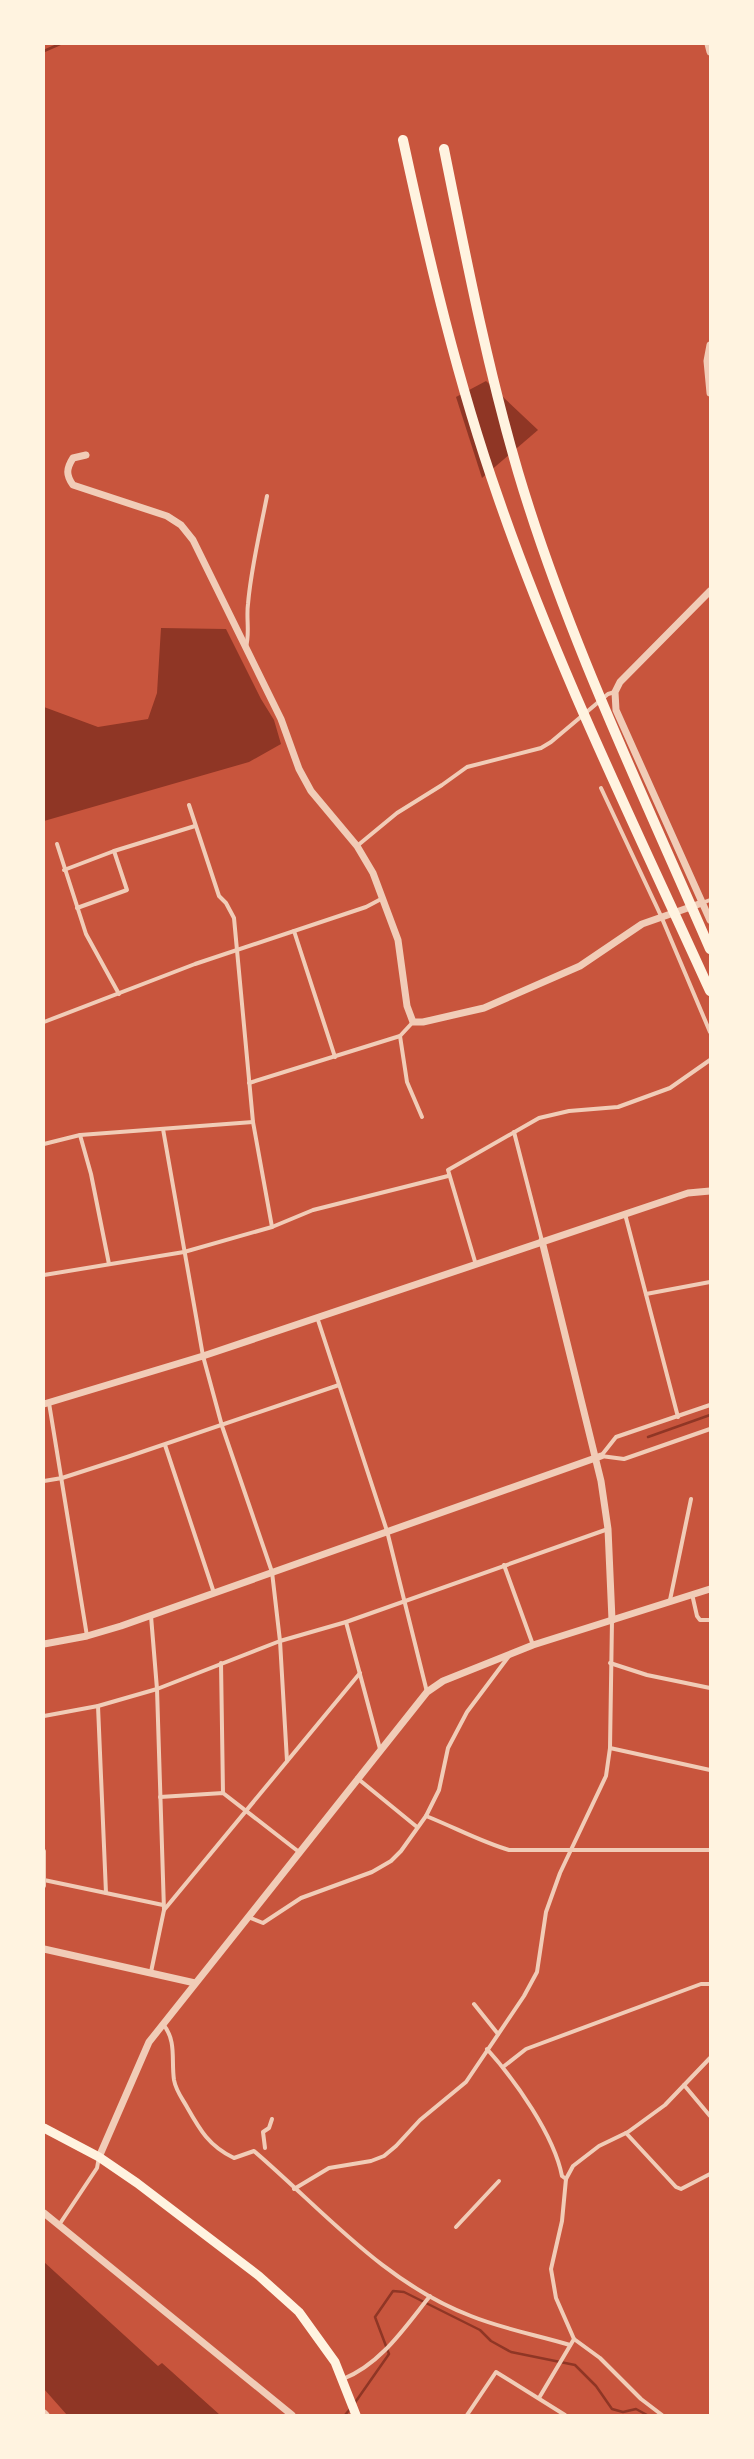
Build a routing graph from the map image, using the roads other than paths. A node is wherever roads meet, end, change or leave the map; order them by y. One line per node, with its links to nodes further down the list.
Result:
1 (708, 44): 2 (street)
2 (710, 52)
3 (403, 140): 28 (highway)
4 (444, 149): 26 (highway)
5 (710, 345): 6 (street)
6 (710, 393)
7 (86, 456): 10 (street)
8 (267, 496): 10 (street)
9 (710, 591): 11 (street)
10 (246, 647): 16 (street)
11 (615, 692): 16 (street); 21 (street)
12 (601, 788): 23 (street)
13 (188, 805): 14 (street)
14 (196, 826): 17 (street); 27 (street)
15 (57, 844): 18 (street)
16 (356, 846): 19 (street)
17 (114, 851): 18 (street); 22 (street)
18 (64, 870): 22 (street)
19 (384, 898): 25 (street); 31 (street)
20 (710, 900): 21 (street)
21 (702, 903): 23 (street); 24 (street)
22 (77, 908): 29 (street)
23 (661, 916): 31 (street); 32 (street)
24 (710, 920)
25 (294, 931): 27 (street); 34 (street)
26 (710, 949)
27 (237, 950): 29 (street); 36 (street)
28 (710, 991)
29 (119, 994): 30 (street)
30 (44, 1022)
31 (413, 1022): 33 (street)
32 (710, 1032)
33 (400, 1036): 34 (street); 37 (street)
34 (335, 1056): 36 (street)
35 (710, 1060): 40 (street)
36 (250, 1082): 38 (street)
37 (422, 1117)
38 (253, 1122): 39 (street); 46 (street)
39 (163, 1129): 41 (street); 48 (street)
40 (514, 1132): 43 (street); 47 (street)
41 (80, 1135): 42 (street); 49 (street)
42 (44, 1144)
43 (448, 1176): 46 (street); 50 (street)
44 (710, 1191): 45 (street)
45 (625, 1214): 47 (street); 53 (street)
46 (272, 1226): 48 (street)
47 (542, 1241): 50 (street); 63 (street)
48 (184, 1252): 49 (street); 55 (street)
49 (110, 1264): 51 (street)
50 (476, 1266): 54 (street)
51 (44, 1275)
52 (710, 1282): 53 (street)
53 (646, 1294): 59 (street)
54 (317, 1316): 55 (street); 56 (street)
55 (203, 1356): 57 (street); 60 (street)
56 (339, 1386): 60 (street); 68 (street)
57 (46, 1403): 64 (street)
58 (710, 1405): 59 (street)
59 (678, 1417): 63 (street)
60 (222, 1426): 62 (street); 70 (street)
61 (710, 1429): 63 (street)
62 (165, 1445): 64 (street); 72 (street)
63 (598, 1456): 67 (street); 68 (street)
64 (62, 1478): 65 (street); 80 (street)
65 (44, 1481)
66 (692, 1499): 74 (street)
67 (608, 1529): 69 (street); 77 (street)
68 (387, 1531): 70 (street); 75 (street)
69 (504, 1565): 75 (street); 83 (street)
70 (272, 1572): 72 (street); 81 (street)
71 (710, 1589): 73 (street)
72 (214, 1593): 76 (street)
73 (692, 1594): 74 (street); 78 (street)
74 (670, 1600): 77 (street)
75 (404, 1601): 79 (street); 90 (street)
76 (151, 1616): 80 (street); 89 (street)
77 (612, 1620): 83 (street); 85 (street)
78 (710, 1620)
79 (346, 1622): 81 (street); 87 (street)
80 (87, 1636): 82 (street)
81 (280, 1641): 86 (street); 95 (street)
82 (44, 1644)
83 (533, 1645): 84 (street)
84 (509, 1655): 90 (street); 101 (street)
85 (610, 1663): 88 (street); 93 (street)
86 (221, 1664): 89 (street); 98 (street)
87 (360, 1673): 94 (street); 95 (street)
88 (710, 1688)
89 (157, 1689): 91 (street); 99 (street)
90 (427, 1692): 94 (street)
91 (98, 1706): 92 (street); 109 (street)
92 (44, 1716)
93 (610, 1748): 96 (street); 103 (street)
94 (380, 1749): 97 (street)
95 (287, 1761): 100 (street)
96 (710, 1770)
97 (357, 1778): 102 (street); 106 (street)
98 (223, 1793): 99 (street); 100 (street)
99 (160, 1796): 110 (street)
100 (246, 1811): 106 (street); 111 (street)
101 (426, 1816): 102 (street); 103 (street)
102 (417, 1827): 112 (street)
103 (572, 1850): 104 (street); 119 (street)
104 (710, 1850)
105 (44, 1851): 107 (street)
106 (299, 1852): 112 (street)
107 (45, 1880): 108 (street); 109 (street)
108 (44, 1886)
109 (106, 1893): 110 (street)
110 (164, 1905): 111 (street)
111 (164, 1910): 114 (street)
112 (248, 1916): 115 (street)
113 (44, 1949): 114 (street)
114 (151, 1972): 115 (street)
115 (195, 1983): 118 (street)
116 (710, 1984): 122 (street)
117 (474, 2004): 119 (street)
118 (163, 2024): 129 (street); 133 (street)
119 (498, 2034): 120 (street)
120 (487, 2049): 122 (street); 133 (street)
121 (710, 2058): 123 (street)
122 (503, 2067): 131 (street)
123 (684, 2085): 124 (street); 127 (street)
124 (710, 2116)
125 (272, 2119): 128 (street)
126 (44, 2128): 129 (highway)
127 (626, 2133): 130 (street); 131 (street)
128 (265, 2148)
129 (99, 2157): 135 (street); 140 (highway)
130 (710, 2174)
131 (566, 2179): 138 (street)
132 (499, 2181): 136 (street)
133 (294, 2189): 137 (street)
134 (44, 2213): 135 (street)
135 (59, 2224): 142 (street)
136 (456, 2227)
137 (430, 2296): 139 (street); 140 (street)
138 (574, 2339): 139 (street); 146 (street)
139 (570, 2345): 141 (street)
140 (343, 2379): 143 (highway)
141 (539, 2398): 144 (street); 145 (street)
142 (292, 2415)
143 (356, 2415)
144 (467, 2415)
145 (565, 2415)
146 (662, 2415)

